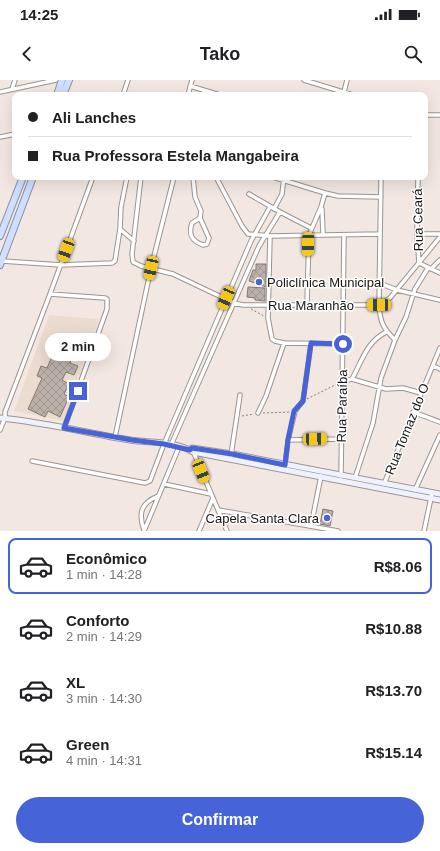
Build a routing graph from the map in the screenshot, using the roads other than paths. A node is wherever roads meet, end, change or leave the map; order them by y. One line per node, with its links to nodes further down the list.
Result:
1 (15, 80): 10 (street)
2 (56, 80): 10 (street)
3 (62, 80): 12 (highway)
4 (68, 80): 13 (highway)
5 (128, 80): 14 (street)
6 (192, 80): 9 (street)
7 (304, 80): 17 (street)
8 (347, 80): 17 (street)
9 (190, 86): 15 (street); 16 (street)
10 (12, 89): 11 (street)
11 (0, 92)
12 (60, 92)
13 (61, 92)
14 (124, 92)
15 (189, 92)
16 (210, 92)
17 (344, 92)
18 (428, 114): 19 (street)
19 (440, 115)
20 (12, 135): 21 (street)
21 (0, 137)
22 (22, 180): 36 (highway)
23 (30, 180): 38 (highway)
24 (92, 180): 63 (street)
25 (126, 180): 47 (street)
26 (141, 180): 59 (street)
27 (173, 180): 64 (street)
28 (193, 180): 43 (street)
29 (218, 180): 52 (street)
30 (284, 180): 41 (street)
31 (287, 180): 34 (street)
32 (381, 180): 37 (street)
33 (418, 180): 50 (street, Rua Ceará)
34 (325, 193): 37 (street); 40 (street)
35 (249, 194): 39 (street)
36 (15, 197): 38 (highway); 44 (highway)
37 (381, 197): 49 (street)
38 (24, 201): 45 (highway)
39 (270, 207): 41 (street); 52 (street)
40 (321, 207): 46 (street); 48 (street)
41 (274, 209): 42 (street)
42 (280, 212): 46 (street); 53 (street)
43 (200, 218): 43 (street)
44 (4, 225): 45 (highway); 56 (highway)
45 (14, 228): 61 (highway)
46 (311, 228): 54 (street)
47 (120, 229): 59 (street); 63 (street)
48 (322, 234): 54 (street); 55 (street)
49 (380, 234): 55 (street); 67 (street)
50 (417, 234): 51 (street); 62 (street, Rua Ceará)
51 (440, 234)
52 (254, 235): 53 (street); 71 (street)
53 (264, 235): 57 (street); 73 (street)
54 (309, 235): 57 (street); 75 (street)
55 (344, 235): 76 (street, Rua Paraíba)
56 (0, 236)
57 (270, 236): 74 (street)
58 (440, 237): 62 (street, Rua Ceará)
59 (134, 241): 64 (street)
60 (440, 260): 65 (street)
61 (1, 263): 63 (street)
62 (419, 263): 65 (street); 68 (street, Rua Ceará)
63 (61, 265): 69 (street)
64 (151, 268): 71 (street); 98 (street)
65 (429, 268): 66 (street); 70 (street)
66 (440, 273)
67 (379, 283): 68 (street); 77 (street)
68 (397, 290): 70 (street); 77 (street, Rua Ceará)
69 (50, 294): 93 (street); 95 (street)
70 (413, 294): 72 (street); 79 (street)
71 (226, 298): 73 (street); 101 (street)
72 (440, 300)
73 (234, 302): 74 (street, Rua Maranhão); 102 (street)
74 (270, 304): 75 (street, Rua Maranhão); 80 (street)
75 (307, 304): 76 (street, Rua Maranhão)
76 (344, 305): 77 (street, Rua Maranhão); 82 (street, Rua Paraíba)
77 (379, 305): 78 (street)
78 (386, 332): 79 (street); 86 (street)
79 (395, 340): 88 (street)
80 (284, 342): 81 (street); 92 (street)
81 (311, 343): 82 (street); 100 (street)
82 (343, 344): 87 (street, Rua Paraíba)
83 (440, 348): 84 (street, Rua Tomaz do O)
84 (433, 366): 85 (street); 89 (street, Rua Tomaz do O)
85 (440, 369)
86 (352, 379): 87 (street); 88 (street)
87 (343, 381): 99 (street, Rua Paraíba)
88 (379, 387): 89 (street); 114 (street)
89 (421, 393): 91 (street, Rua Tomaz do O)
90 (240, 394): 106 (street)
91 (413, 412): 94 (street); 117 (street, Rua Tomaz do O)
92 (258, 413)
93 (2, 418): 95 (main road); 96 (street)
94 (440, 422)
95 (64, 428): 98 (main road)
96 (0, 430)
97 (440, 434): 118 (street)
98 (115, 437): 101 (main road)
99 (342, 439): 100 (street); 115 (street, Rua Paraíba)
100 (288, 440): 111 (street)
101 (164, 444): 102 (main road); 109 (street)
102 (171, 445): 103 (main road)
103 (179, 447): 104 (main road); 116 (street)
104 (192, 450): 105 (main road); 122 (street)
105 (208, 453): 106 (main road); 108 (main road)
106 (232, 454): 107 (main road); 108 (street)
107 (258, 459): 110 (main road); 111 (main road)
108 (231, 460): 110 (main road)
109 (32, 461)
110 (256, 465): 112 (main road)
111 (285, 465): 112 (main road)
112 (295, 470): 113 (main road)
113 (321, 475): 115 (main road); 126 (street)
114 (355, 478): 115 (main road); 117 (main road)
115 (341, 479): 117 (main road)
116 (164, 484): 121 (street); 122 (street)
117 (384, 486): 118 (main road); 120 (main road)
118 (415, 490): 120 (street); 123 (main road)
119 (440, 494): 123 (main road)
120 (412, 495): 123 (main road)
121 (158, 496): 127 (street); 127 (street)
122 (212, 496): 125 (street); 128 (street)
123 (432, 496): 124 (main road); 131 (street)
124 (440, 500)
125 (218, 510): 126 (street); 129 (street)
126 (311, 526): 130 (street)
127 (144, 530)
128 (199, 531)
129 (227, 531)
130 (338, 531)
131 (424, 531)

